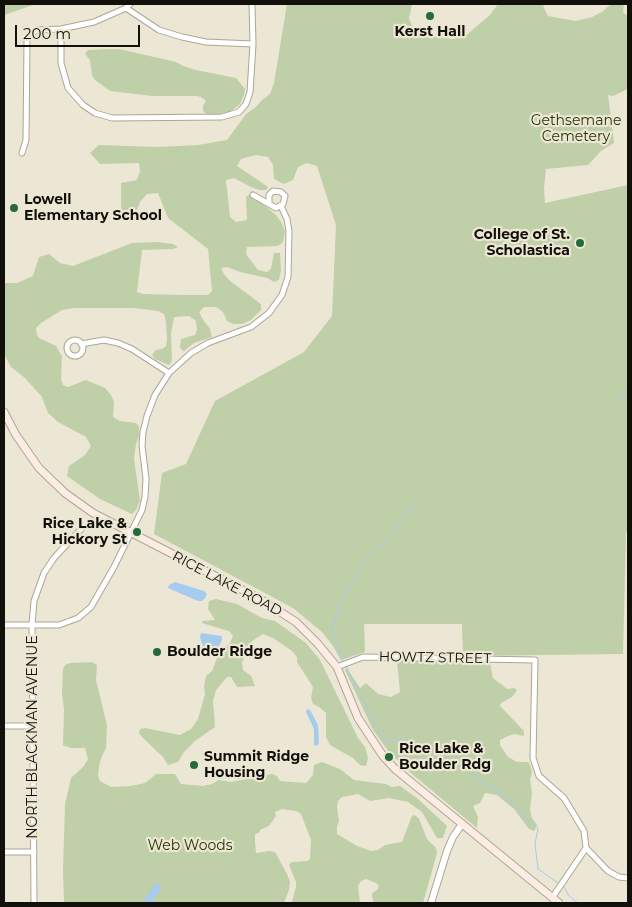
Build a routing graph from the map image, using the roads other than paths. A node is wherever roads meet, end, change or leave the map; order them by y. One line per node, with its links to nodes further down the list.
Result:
1 (252, 4): 4 (street)
2 (128, 6): 3 (street); 4 (street)
3 (62, 29): 4 (street); 5 (street)
4 (253, 44)
5 (22, 153)
6 (254, 196): 7 (street)
7 (268, 203): 8 (street); 8 (street)
8 (281, 206): 10 (street)
9 (81, 344): 10 (street)
10 (169, 373): 13 (street)
11 (4, 412): 13 (main road, RICE LAKE ROAD)
12 (82, 528): 15 (street, NORTH BLACKMAN AVENUE)
13 (131, 534): 15 (street); 16 (main road, RICE LAKE ROAD)
14 (4, 625): 15 (street)
15 (32, 625): 18 (street, NORTH BLACKMAN AVENUE)
16 (337, 667): 19 (main road, RICE LAKE ROAD); 20 (street, HOWTZ STREET)
17 (4, 726): 18 (street)
18 (33, 726): 22 (street, NORTH BLACKMAN AVENUE)
19 (462, 824): 24 (main road, RICE LAKE ROAD); 26 (street)
20 (586, 848): 23 (street); 24 (street)
21 (4, 852): 22 (street)
22 (34, 852): 25 (street, NORTH BLACKMAN AVENUE)
23 (628, 878)
24 (552, 898): 27 (main road, RICE LAKE ROAD)
25 (34, 903)
26 (431, 903)
27 (559, 903)

